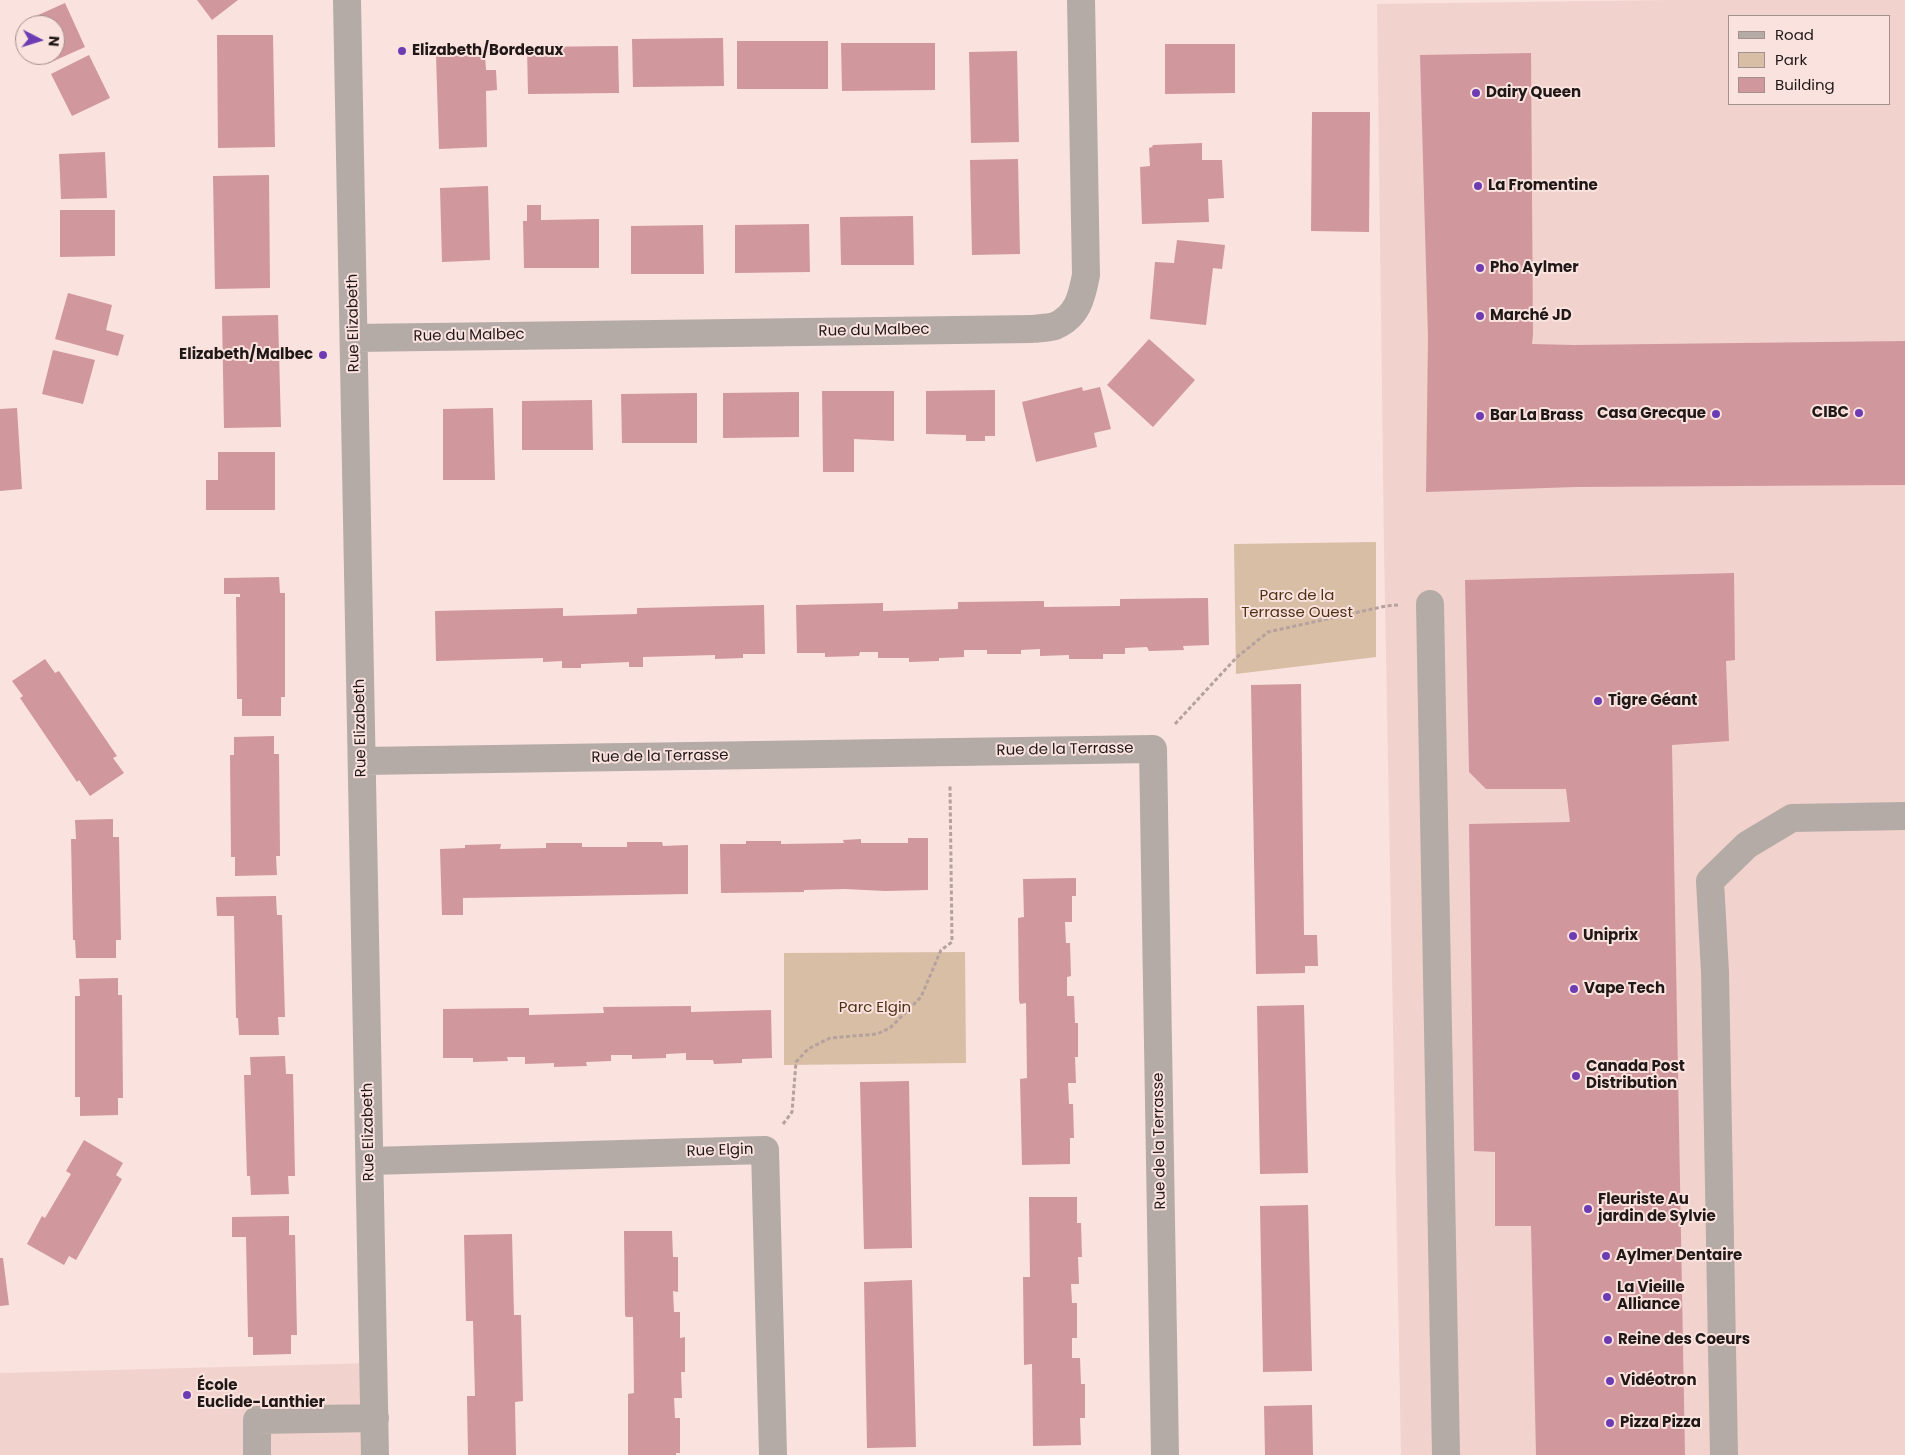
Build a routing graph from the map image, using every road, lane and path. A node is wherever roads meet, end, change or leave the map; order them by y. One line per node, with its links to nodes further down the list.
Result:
1 (347, 0): 3 (street, Rue Elizabeth)
2 (1081, 0): 3 (street, Rue du Malbec)
3 (354, 338): 7 (street, Rue Elizabeth)
4 (1430, 604): 5 (path); 16 (street)
5 (1153, 749): 6 (street, Rue de la Terrasse); 15 (street, Rue de la Terrasse)
6 (950, 752): 7 (street, Rue de la Terrasse); 9 (path)
7 (362, 761): 10 (street, Rue Elizabeth)
8 (1905, 816): 17 (street)
9 (765, 1150): 10 (street, Rue Elgin); 14 (street, Rue Elgin)
10 (370, 1161): 11 (street, Rue Elizabeth)
11 (375, 1418): 12 (street); 13 (street, Rue Elizabeth)
12 (257, 1455)
13 (375, 1455)
14 (773, 1455)
15 (1165, 1455)
16 (1446, 1455)
17 (1724, 1455)

